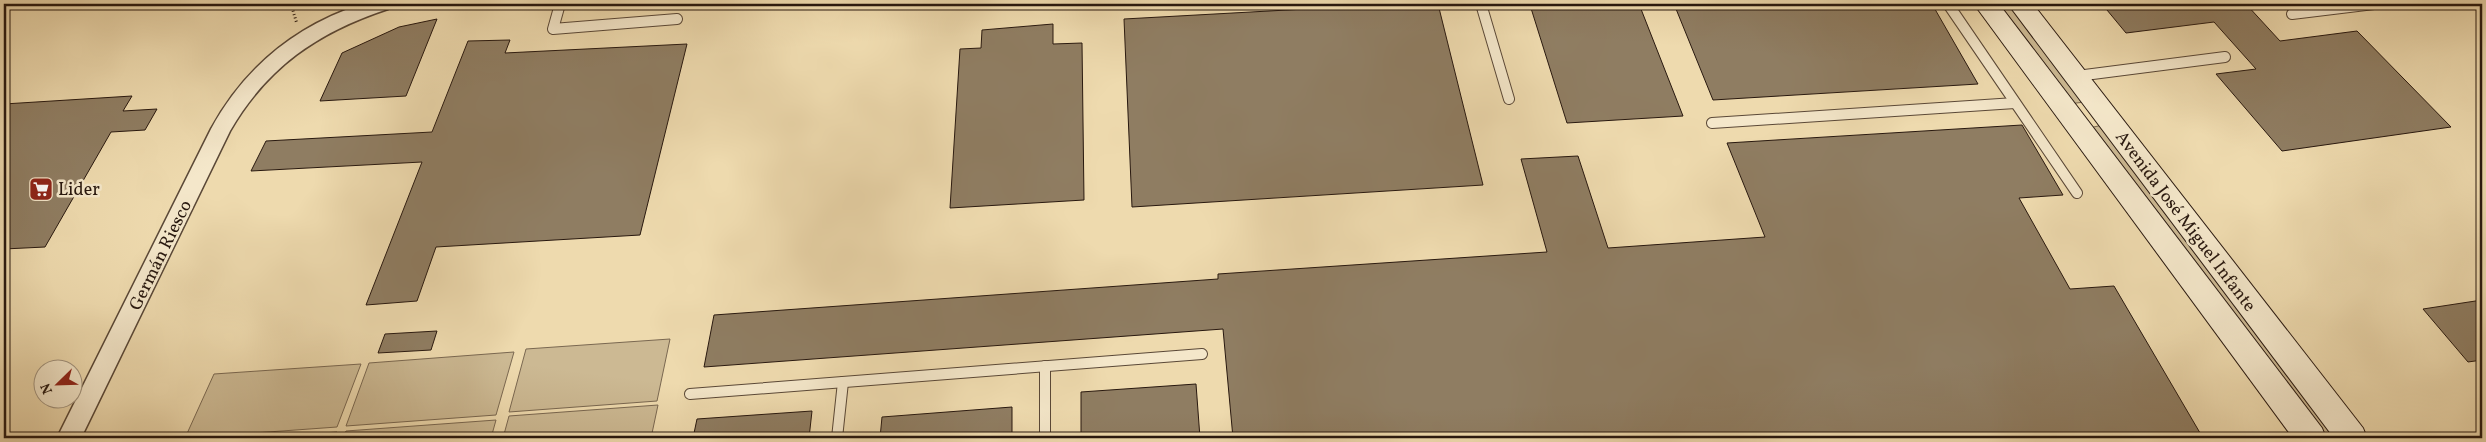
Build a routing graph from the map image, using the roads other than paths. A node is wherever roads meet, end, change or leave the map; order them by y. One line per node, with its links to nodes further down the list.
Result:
1 (381, 4): 22 (street, Germán Riesco)
2 (560, 4): 9 (lane)
3 (1481, 4): 12 (lane)
4 (1948, 4): 13 (lane)
5 (1986, 4): 15 (street, Avenida José Miguel Infante)
6 (2020, 4): 11 (street, Avenida José Miguel Infante)
7 (2374, 4): 8 (lane)
8 (2292, 14)
9 (677, 19)
10 (2226, 57): 11 (lane)
11 (2077, 76): 14 (street, Avenida José Miguel Infante)
12 (1509, 99)
13 (2016, 103): 16 (lane); 17 (lane)
14 (2107, 116): 15 (street); 26 (street, Avenida José Miguel Infante)
15 (2073, 120): 25 (street, Avenida José Miguel Infante)
16 (1712, 123)
17 (2077, 193)
18 (1202, 354): 19 (lane)
19 (1045, 366): 20 (lane); 24 (lane)
20 (843, 382): 21 (lane); 23 (lane)
21 (690, 394)
22 (69, 438)
23 (836, 438)
24 (1044, 438)
25 (2311, 438)
26 (2352, 438)

